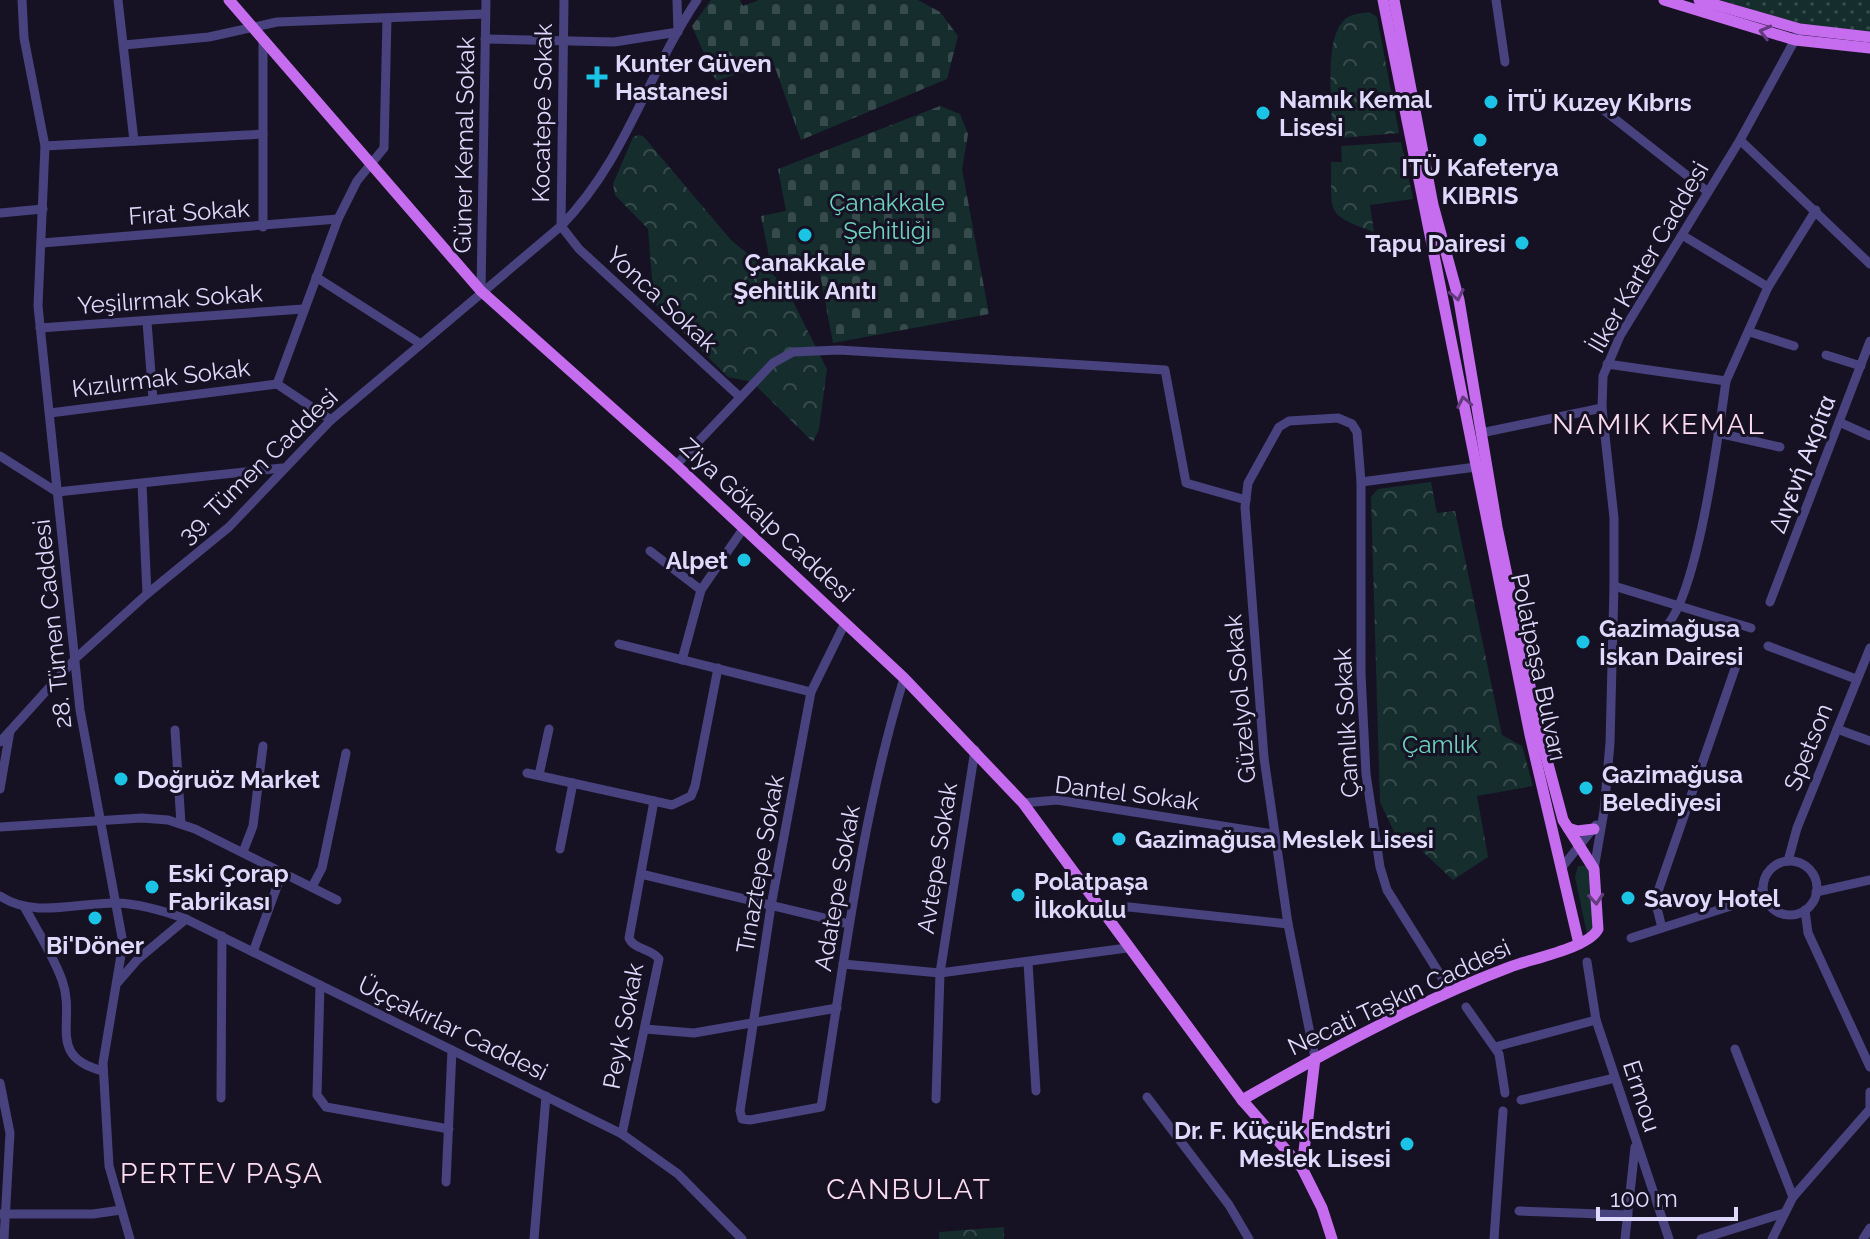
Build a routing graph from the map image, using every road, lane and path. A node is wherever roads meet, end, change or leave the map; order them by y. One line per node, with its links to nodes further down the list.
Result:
1 (22, 0): 29 (street, 28. Tümen Caddesi)
2 (118, 0): 22 (street)
3 (229, 0): 15 (main road, Ziya Gökalp Caddesi)
4 (486, 0): 13 (street, Güner Kemal Sokak)
5 (564, 0): 21 (street, Kocatepe Sokak)
6 (677, 0): 16 (street)
7 (697, 0): 16 (street, 39. Tümen Caddesi)
8 (1383, 0): 32 (main road, Polatpaşa Bulvarı)
9 (1394, 0): 32 (main road, Polatpaşa Bulvarı)
10 (1496, 0): 24 (street)
11 (1664, 0): 17 (main road, one-way to 11)
12 (1699, 0): 17 (main road)
13 (485, 14): 14 (street); 20 (street, Güner Kemal Sokak)
14 (387, 18): 15 (street); 30 (street)
15 (251, 27): 19 (main road, Ziya Gökalp Caddesi); 22 (street)
16 (678, 32): 21 (street); 37 (street, 39. Tümen Caddesi)
17 (1797, 34): 18 (main road); 23 (main road); 27 (street, İlker Karter Caddesi)
18 (1870, 37)
19 (263, 39): 26 (street); 30 (main road, Ziya Gökalp Caddesi)
20 (485, 39): 21 (street); 44 (street, Güner Kemal Sokak)
21 (563, 42): 37 (street, Kocatepe Sokak)
22 (124, 45): 28 (street)
23 (1870, 48)
24 (1505, 62)
25 (1601, 108): 31 (street)
26 (263, 134): 28 (street); 38 (street)
27 (1740, 140): 31 (street, İlker Karter Caddesi); 34 (street)
28 (134, 141): 29 (street)
29 (45, 146): 33 (street, 28. Tümen Caddesi)
30 (370, 166): 36 (street); 44 (main road, Ziya Gökalp Caddesi)
31 (1708, 192): 39 (street, İlker Karter Caddesi)
32 (1428, 205): 64 (main road, Polatpaşa Bulvarı, one-way to 64); 70 (main road, Polatpaşa Bulvarı, one-way to 32)
33 (43, 209): 35 (street); 40 (street, 28. Tümen Caddesi)
34 (1816, 210): 41 (street); 43 (street)
35 (0, 213)
36 (338, 219): 38 (street, Fırat Sokak); 42 (street)
37 (561, 226): 44 (street, 39. Tümen Caddesi); 57 (street, Yonca Sokak)
38 (263, 227): 40 (street, Fırat Sokak)
39 (1682, 235): 43 (street); 53 (street, İlker Karter Caddesi)
40 (42, 243): 47 (street, 28. Tümen Caddesi)
41 (1868, 262)
42 (316, 277): 45 (street); 50 (street)
43 (1768, 287): 48 (street)
44 (481, 291): 50 (street, 39. Tümen Caddesi); 69 (main road, Ziya Gökalp Caddesi)
45 (303, 309): 46 (street, Yeşilırmak Sokak); 56 (street)
46 (147, 322): 47 (street, Yeşilırmak Sokak); 58 (street)
47 (40, 328): 60 (street, 28. Tümen Caddesi)
48 (1750, 332): 51 (street); 55 (street)
49 (1870, 341): 54 (street, Διγενή Ακρίτα)
50 (421, 344): 61 (street, 39. Tümen Caddesi)
51 (1794, 346)
52 (1826, 355): 54 (street)
53 (1607, 364): 55 (street); 59 (street, İlker Karter Caddesi)
54 (1861, 366): 62 (street, Διγενή Ακρίτα)
55 (1726, 381): 65 (street)
56 (277, 384): 58 (street, Kızılırmak Sokak); 61 (street)
57 (740, 397): 69 (street); 75 (street)
58 (153, 399): 60 (street, Kızılırmak Sokak)
59 (1602, 408): 64 (street); 78 (street, İlker Karter Caddesi)
60 (50, 413): 74 (street, 28. Tümen Caddesi)
61 (331, 420): 71 (street, 39. Tümen Caddesi)
62 (1839, 422): 66 (street); 81 (street, Διγενή Ακρίτα)
63 (1357, 432): 72 (street, Çamlık Sokak); 75 (street, Güzelyol Sokak)
64 (1481, 433): 115 (main road, Polatpaşa Bulvarı)
65 (1718, 433): 67 (street); 82 (street)
66 (1870, 436)
67 (1780, 447)
68 (0, 456): 74 (street)
69 (676, 465): 76 (main road, Ziya Gökalp Caddesi)
70 (1476, 467): 72 (street); 122 (main road, Polatpaşa Bulvarı)
71 (282, 468): 73 (street); 80 (street, 39. Tümen Caddesi)
72 (1361, 482): 155 (street, Çamlık Sokak)
73 (142, 484): 74 (street); 80 (street)
74 (57, 492): 90 (street, 28. Tümen Caddesi)
75 (1246, 500): 117 (street, Güzelyol Sokak)
76 (743, 529): 79 (street); 83 (main road, Ziya Gökalp Caddesi)
77 (650, 551): 79 (street)
78 (1614, 586): 82 (street); 85 (street, İlker Karter Caddesi)
79 (701, 590): 91 (street)
80 (147, 594): 90 (street, 39. Tümen Caddesi)
81 (1770, 602)
82 (1681, 604): 84 (street); 85 (street)
83 (845, 623): 93 (main road, Ziya Gökalp Caddesi); 95 (street, Tınaztepe Sokak)
84 (1751, 628)
85 (1612, 632): 111 (street, İlker Karter Caddesi)
86 (619, 644): 91 (street)
87 (1768, 646): 94 (street)
88 (1870, 648): 94 (street, Spetson)
89 (1739, 657): 142 (street)
90 (76, 658): 96 (street, 39. Tümen Caddesi); 112 (street, 28. Tümen Caddesi)
91 (682, 660): 92 (street)
92 (718, 668): 95 (street); 109 (street)
93 (904, 678): 103 (main road, Ziya Gökalp Caddesi); 140 (street, Adatepe Sokak)
94 (1856, 679): 98 (street, Spetson)
95 (811, 692): 134 (street, Tınaztepe Sokak)
96 (10, 728): 101 (street, 39. Tümen Caddesi); 108 (street)
97 (549, 729): 106 (street)
98 (1837, 729): 100 (street); 121 (street, Spetson)
99 (175, 730): 113 (street)
100 (1870, 741)
101 (0, 742)
102 (263, 746): 120 (street)
103 (975, 750): 110 (main road, Ziya Gökalp Caddesi); 152 (street, Avtepe Sokak)
104 (346, 753): 128 (street)
105 (527, 773): 106 (street)
106 (539, 775): 107 (street)
107 (573, 783): 109 (street); 119 (street)
108 (0, 789)
109 (654, 801): 126 (street, Peyk Sokak)
110 (1023, 803): 117 (street, Dantel Sokak); 137 (main road, Ziya Gökalp Caddesi)
111 (1604, 811): 116 (street, İlker Karter Caddesi); 124 (street, İlker Karter Caddesi)
112 (100, 821): 113 (street); 114 (street); 133 (street, 28. Tümen Caddesi)
113 (181, 824): 120 (street)
114 (0, 827)
115 (1568, 828): 116 (main road); 118 (main road, Polatpaşa Bulvarı)
116 (1594, 829): 118 (street, İlker Karter Caddesi)
117 (1274, 834): 141 (street, Güzelyol Sokak)
118 (1581, 847): 122 (street, İlker Karter Caddesi); 124 (main road, Polatpaşa Bulvarı)
119 (560, 849)
120 (243, 852): 125 (street)
121 (1788, 861): 129 (street); 130 (street)
122 (1563, 866): 146 (main road, Polatpaşa Bulvarı)
123 (1870, 867): 127 (street)
124 (1594, 869): 146 (main road, Polatpaşa Bulvarı, one-way to 146)
125 (282, 873): 128 (street); 148 (street)
126 (641, 874): 134 (street); 160 (street, Peyk Sokak)
127 (1868, 880): 130 (street)
128 (312, 887): 132 (street)
129 (1763, 890): 138 (street); 142 (street)
130 (1816, 892): 136 (street)
131 (0, 896): 135 (street)
132 (337, 900)
133 (117, 903): 135 (street, Üççakırlar Caddesi); 139 (street, Üççakırlar Caddesi); 153 (street, 28. Tümen Caddesi)
134 (771, 906): 140 (street); 159 (street, Tınaztepe Sokak)
135 (25, 908): 166 (street)
136 (1805, 910): 138 (street); 143 (street)
137 (1104, 911): 141 (street); 147 (main road, Ziya Gökalp Caddesi)
138 (1786, 915): 143 (street)
139 (186, 919): 144 (street, Üççakırlar Caddesi); 153 (street)
140 (849, 924): 151 (street, Adatepe Sokak)
141 (1288, 924): 164 (street, Güzelyol Sokak)
142 (1662, 928): 145 (street)
143 (1808, 933): 165 (street)
144 (222, 936): 148 (street, Üççakırlar Caddesi); 174 (street)
145 (1631, 938)
146 (1579, 944): 155 (main road, Necati Taşkın Caddesi)
147 (1127, 948): 150 (street); 176 (main road, Ziya Gökalp Caddesi)
148 (253, 952): 154 (street, Üççakırlar Caddesi)
149 (1587, 962): 158 (street, Ermou)
150 (1028, 963): 152 (street); 169 (street)
151 (843, 964): 152 (street); 157 (street, Adatepe Sokak)
152 (940, 973): 175 (street, Avtepe Sokak)
153 (118, 983): 166 (street, 28. Tümen Caddesi)
154 (320, 985): 163 (street, Üççakırlar Caddesi); 181 (street)
155 (1451, 992): 164 (main road, Necati Taşkın Caddesi)
156 (1466, 1007): 161 (street)
157 (837, 1008): 159 (street); 180 (street, Adatepe Sokak)
158 (1596, 1020): 161 (street); 167 (street, Ermou)
159 (752, 1025): 160 (street); 180 (street, Tınaztepe Sokak)
160 (645, 1029): 182 (street, Peyk Sokak)
161 (1495, 1047): 171 (street)
162 (1735, 1049): 186 (street)
163 (452, 1050): 172 (street, Üççakırlar Caddesi); 181 (street)
164 (1315, 1058): 176 (main road, Necati Taşkın Caddesi); 184 (main road)
165 (1870, 1067)
166 (103, 1071): 187 (street, 28. Tümen Caddesi)
167 (1615, 1078): 177 (street); 183 (street, Ermou)
168 (0, 1083): 190 (street)
169 (1036, 1091)
170 (1870, 1092): 178 (street)
171 (1505, 1093)
172 (546, 1096): 182 (street, Üççakırlar Caddesi); 195 (street)
173 (1147, 1097): 197 (street)
174 (221, 1098)
175 (936, 1099)
176 (1242, 1100): 184 (main road, Ziya Gökalp Caddesi)
177 (1521, 1100)
178 (1870, 1108): 186 (street)
179 (1503, 1111): 199 (street)
180 (742, 1119)
181 (449, 1129): 185 (street)
182 (622, 1134): 196 (street, Üççakırlar Caddesi)
183 (1636, 1143): 191 (street); 201 (street, Ermou)
184 (1302, 1168): 198 (main road, Ziya Gökalp Caddesi)
185 (446, 1182)
186 (1793, 1197): 189 (street)
187 (121, 1210): 190 (street); 194 (street, 28. Tümen Caddesi)
188 (1519, 1211): 191 (street)
189 (1784, 1213): 202 (street); 203 (street)
190 (3, 1214): 193 (street)
191 (1628, 1215): 200 (street)
192 (1870, 1228): 204 (street)
193 (4, 1239)
194 (130, 1239)
195 (534, 1239)
196 (742, 1239)
197 (1249, 1239)
198 (1332, 1239)
199 (1494, 1239)
200 (1625, 1239)
201 (1669, 1239)
202 (1701, 1239)
203 (1772, 1239)
204 (1863, 1239)

